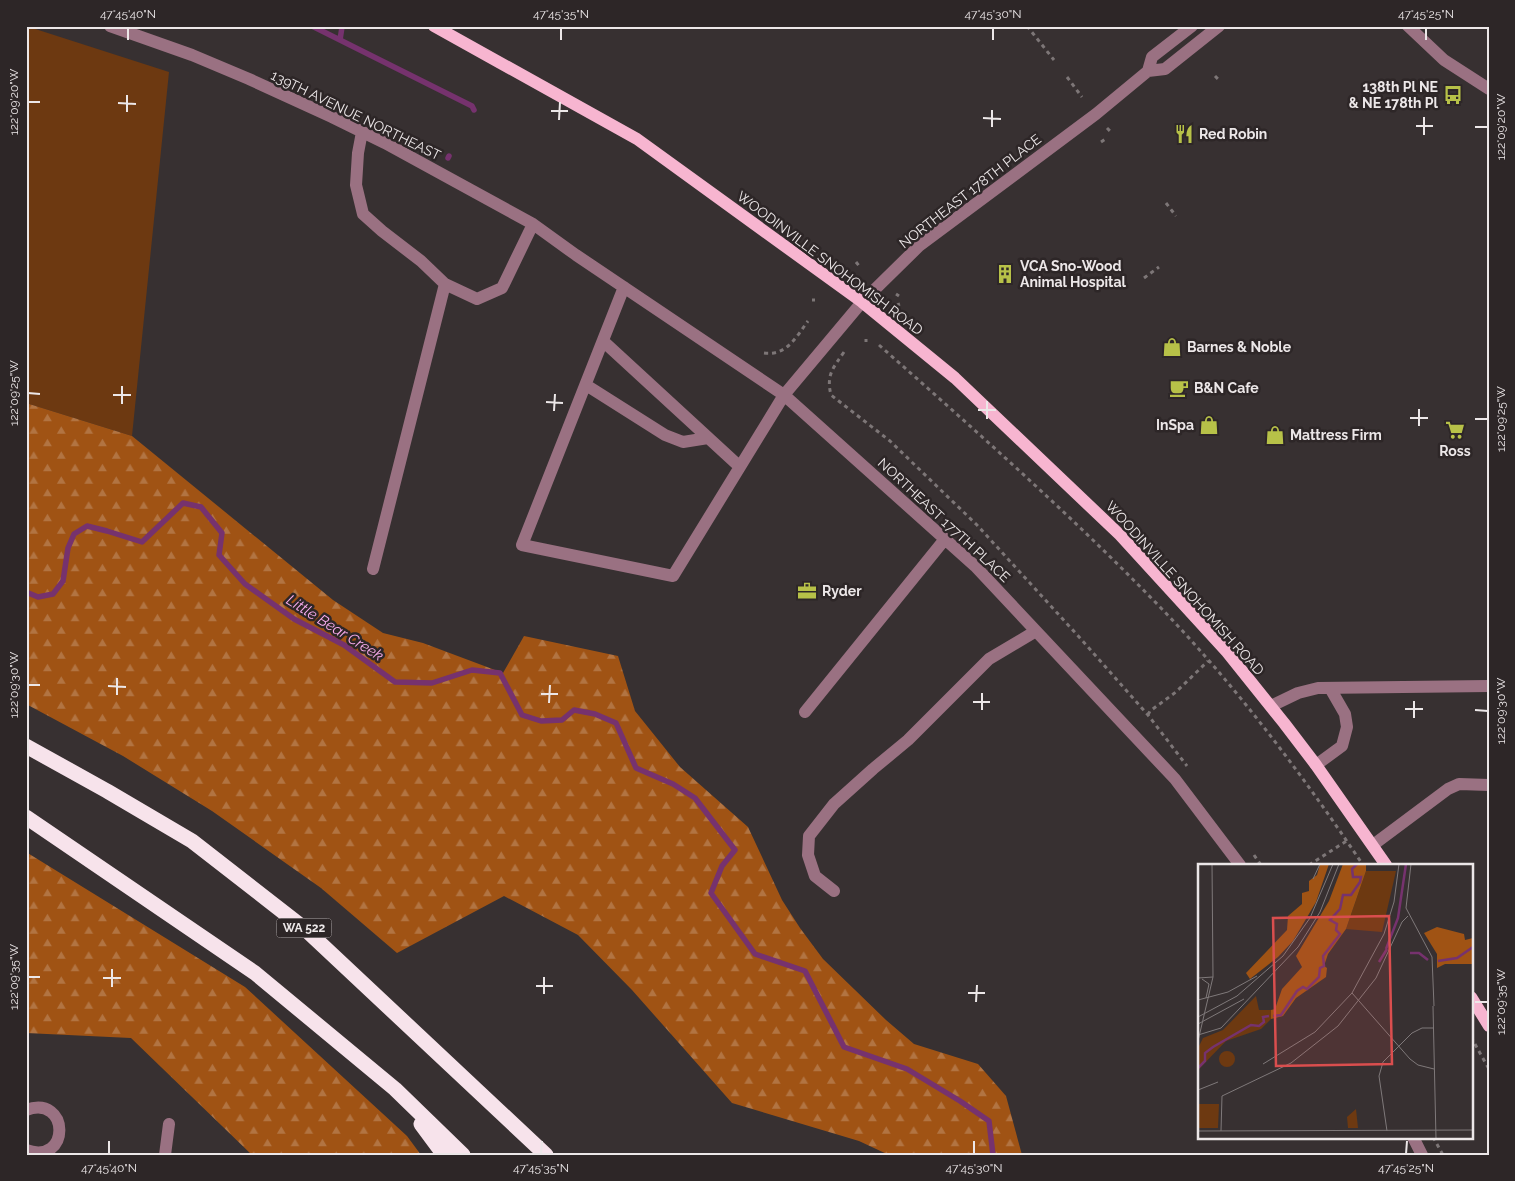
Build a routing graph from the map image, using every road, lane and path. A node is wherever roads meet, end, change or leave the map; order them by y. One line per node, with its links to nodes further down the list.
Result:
1 (110, 26): 15 (street, 139TH AVENUE NORTHEAST)
2 (434, 26): 29 (main road, WOODINVILLE SNOHOMISH ROAD)
3 (1027, 26): 7 (path)
4 (1192, 26): 8 (street, NORTHEAST 178TH PLACE)
5 (1219, 26): 8 (street, NORTHEAST 178TH PLACE)
6 (1408, 26): 12 (street)
7 (1054, 60)
8 (1148, 71): 29 (street, NORTHEAST 178TH PLACE)
9 (1215, 76): 11 (path)
10 (1067, 77): 13 (path)
11 (1219, 80)
12 (1489, 89)
13 (1082, 97)
14 (1107, 128): 16 (path)
15 (362, 132): 21 (street, 139TH AVENUE NORTHEAST); 27 (street)
16 (1112, 133)
17 (1106, 138): 18 (path)
18 (1101, 142)
19 (1166, 203): 20 (path)
20 (1176, 216)
21 (533, 224): 22 (street, 139TH AVENUE NORTHEAST); 27 (street)
22 (576, 255): 28 (street, NORTHEAST 177TH PLACE)
23 (856, 262): 25 (path)
24 (1158, 266): 26 (path)
25 (860, 267)
26 (1144, 278)
27 (445, 284): 40 (street)
28 (624, 287): 31 (street); 36 (street, NORTHEAST 177TH PLACE)
29 (862, 302): 36 (street, NORTHEAST 178TH PLACE); 45 (main road, WOODINVILLE SNOHOMISH ROAD)
30 (808, 322): 34 (path)
31 (603, 341): 35 (street); 37 (street)
32 (879, 345): 42 (path)
33 (844, 352): 47 (path)
34 (764, 353)
35 (586, 385): 37 (street); 38 (street, NORTHEAST 178TH PLACE)
36 (784, 395): 38 (street, NORTHEAST 178TH PLACE); 39 (street, NORTHEAST 177TH PLACE)
37 (708, 438): 38 (street)
38 (740, 467)
39 (945, 539): 41 (street, NORTHEAST 177TH PLACE); 46 (street)
40 (373, 569)
41 (1036, 631): 57 (street, NORTHEAST 177TH PLACE); 62 (street)
42 (1208, 661): 47 (path); 54 (path)
43 (1489, 686): 44 (street)
44 (1330, 688): 45 (street); 49 (street)
45 (1271, 706): 49 (main road, WOODINVILLE SNOHOMISH ROAD)
46 (805, 712)
47 (1148, 716): 50 (path)
48 (26, 746): 76 (highway, WA 522)
49 (1316, 765): 53 (main road, WOODINVILLE SNOHOMISH ROAD)
50 (1188, 769)
51 (1489, 785): 55 (street)
52 (26, 817): 67 (highway)
53 (1363, 830): 54 (path); 55 (main road, WOODINVILLE SNOHOMISH ROAD)
54 (1347, 841): 59 (path); 60 (path)
55 (1373, 845): 61 (main road, WOODINVILLE SNOHOMISH ROAD)
56 (1250, 850): 58 (path)
57 (1239, 864)
58 (1260, 864)
59 (1310, 864)
60 (1362, 864)
61 (1385, 864)
62 (834, 890)
63 (1472, 999): 64 (main road)
64 (1489, 1026)
65 (1472, 1039): 66 (path)
66 (1489, 1069)
67 (395, 1089): 74 (highway); 75 (highway)
68 (26, 1110): 72 (street)
69 (169, 1124): 73 (street)
70 (1413, 1138): 77 (street)
71 (1434, 1138): 78 (path)
72 (26, 1150)
73 (165, 1155)
74 (444, 1155)
75 (463, 1155)
76 (546, 1155)
77 (1422, 1155)
78 (1443, 1155)

